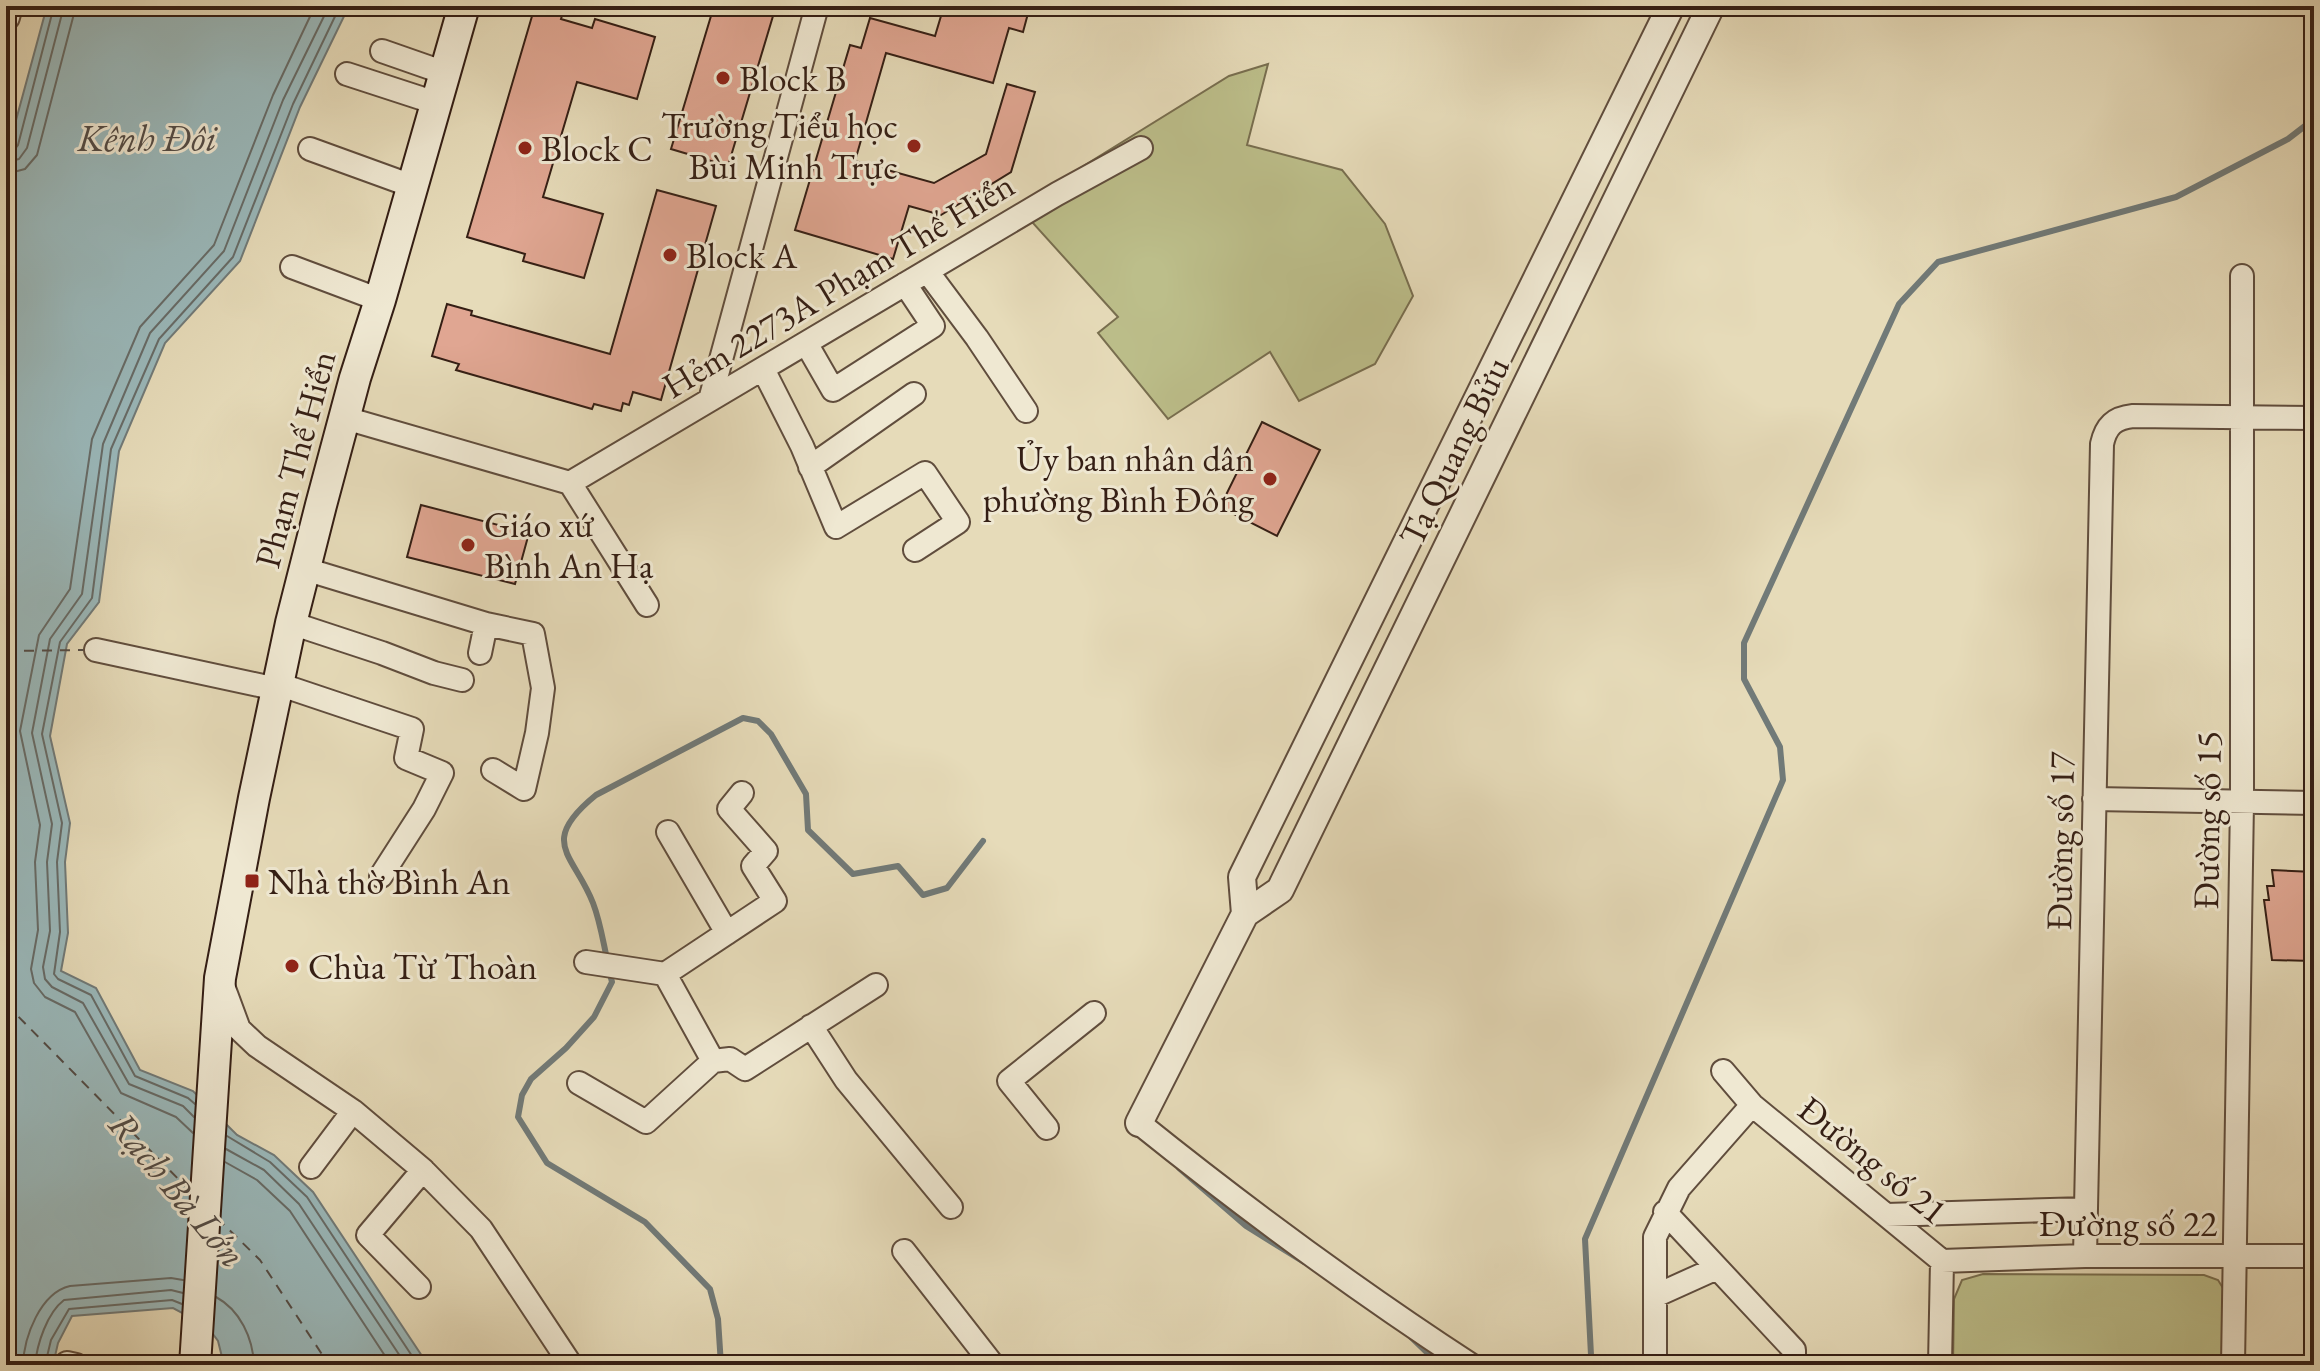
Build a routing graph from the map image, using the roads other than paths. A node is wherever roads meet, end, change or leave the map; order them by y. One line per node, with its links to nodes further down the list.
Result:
1 (9, 6): 6 (street)
2 (464, 6): 8 (main road, Phạm Thế Hiển)
3 (817, 6): 22 (street)
4 (1671, 6): 29 (street, Tạ Quang Bửu)
5 (1711, 6): 30 (street, Tạ Quang Bửu)
6 (6, 17)
7 (382, 51): 8 (street)
8 (445, 73): 10 (main road, Phạm Thế Hiển)
9 (347, 74): 10 (street)
10 (436, 103): 13 (main road, Phạm Thế Hiển)
11 (1141, 148): 15 (street, Hẻm 2273A Phạm Thế Hiển)
12 (310, 149): 13 (street)
13 (412, 186): 18 (main road, Phạm Thế Hiển)
14 (292, 267): 18 (street)
15 (927, 271): 17 (street, Hẻm 2273A Phạm Thế Hiển); 23 (street)
16 (2242, 276): 24 (street, Đường số 15)
17 (905, 284): 19 (street, Hẻm 2273A Phạm Thế Hiển); 19 (street)
18 (380, 300): 25 (main road, Phạm Thế Hiển)
19 (806, 343): 20 (street, Hẻm 2273A Phạm Thế Hiển)
20 (763, 369): 22 (street, Hẻm 2273A Phạm Thế Hiển); 27 (street)
21 (914, 394): 27 (street)
22 (710, 400): 28 (street, Hẻm 2273A Phạm Thế Hiển)
23 (1026, 411)
24 (2241, 417): 26 (street); 42 (street, Đường số 17); 43 (street, Đường số 15)
25 (345, 418): 28 (street); 32 (main road, Phạm Thế Hiển)
26 (2314, 418)
27 (810, 467): 31 (street)
28 (570, 483): 33 (street)
29 (1429, 496): 30 (street); 47 (street, Tạ Quang Bửu)
30 (1464, 513): 47 (street, Tạ Quang Bửu)
31 (915, 550)
32 (305, 571): 34 (main road, Phạm Thế Hiển); 35 (street)
33 (647, 605)
34 (291, 623): 38 (street); 39 (main road, Phạm Thế Hiển)
35 (486, 624): 37 (street); 40 (street)
36 (96, 650): 39 (street)
37 (480, 653)
38 (462, 680)
39 (278, 686): 46 (street); 51 (main road, Phạm Thế Hiển)
40 (493, 770)
41 (742, 793): 48 (street)
42 (2094, 799): 43 (street); 65 (street, Đường số 17)
43 (2242, 802): 44 (street); 70 (street, Đường số 15)
44 (2314, 803)
45 (668, 832): 48 (street)
46 (381, 876)
47 (1245, 914): 60 (street, Tạ Quang Bửu)
48 (727, 933): 50 (street)
49 (586, 962): 50 (street)
50 (665, 974): 55 (street)
51 (220, 978): 59 (street); 76 (main road)
52 (876, 985): 54 (street)
53 (1094, 1013): 61 (street)
54 (811, 1026): 55 (street); 64 (street)
55 (713, 1061): 57 (street)
56 (1723, 1071): 58 (street, Đường số 21)
57 (579, 1083)
58 (1752, 1105): 66 (street); 67 (street, Đường số 21)
59 (353, 1111): 62 (street); 63 (street)
60 (1139, 1123): 79 (street)
61 (1047, 1128)
62 (311, 1167)
63 (423, 1170): 74 (street); 77 (street)
64 (951, 1207)
65 (2086, 1209): 67 (street, Đường số 22); 69 (street, Đường số 17)
66 (1665, 1212): 73 (street); 75 (street)
67 (1886, 1215): 72 (street, Đường số 21)
68 (904, 1251): 78 (street)
69 (2085, 1256): 70 (street, Đường số 22); 72 (street, Đường số 22)
70 (2234, 1256): 71 (street, Đường số 22); 83 (street, Đường số 15)
71 (2314, 1256)
72 (1942, 1261): 82 (street, Đường số 21)
73 (1717, 1268): 75 (street); 81 (street)
74 (419, 1287)
75 (1655, 1296): 80 (street)
76 (195, 1365)
77 (571, 1365)
78 (993, 1365)
79 (1471, 1365)
80 (1655, 1365)
81 (1794, 1365)
82 (1940, 1365)
83 (2233, 1365)

